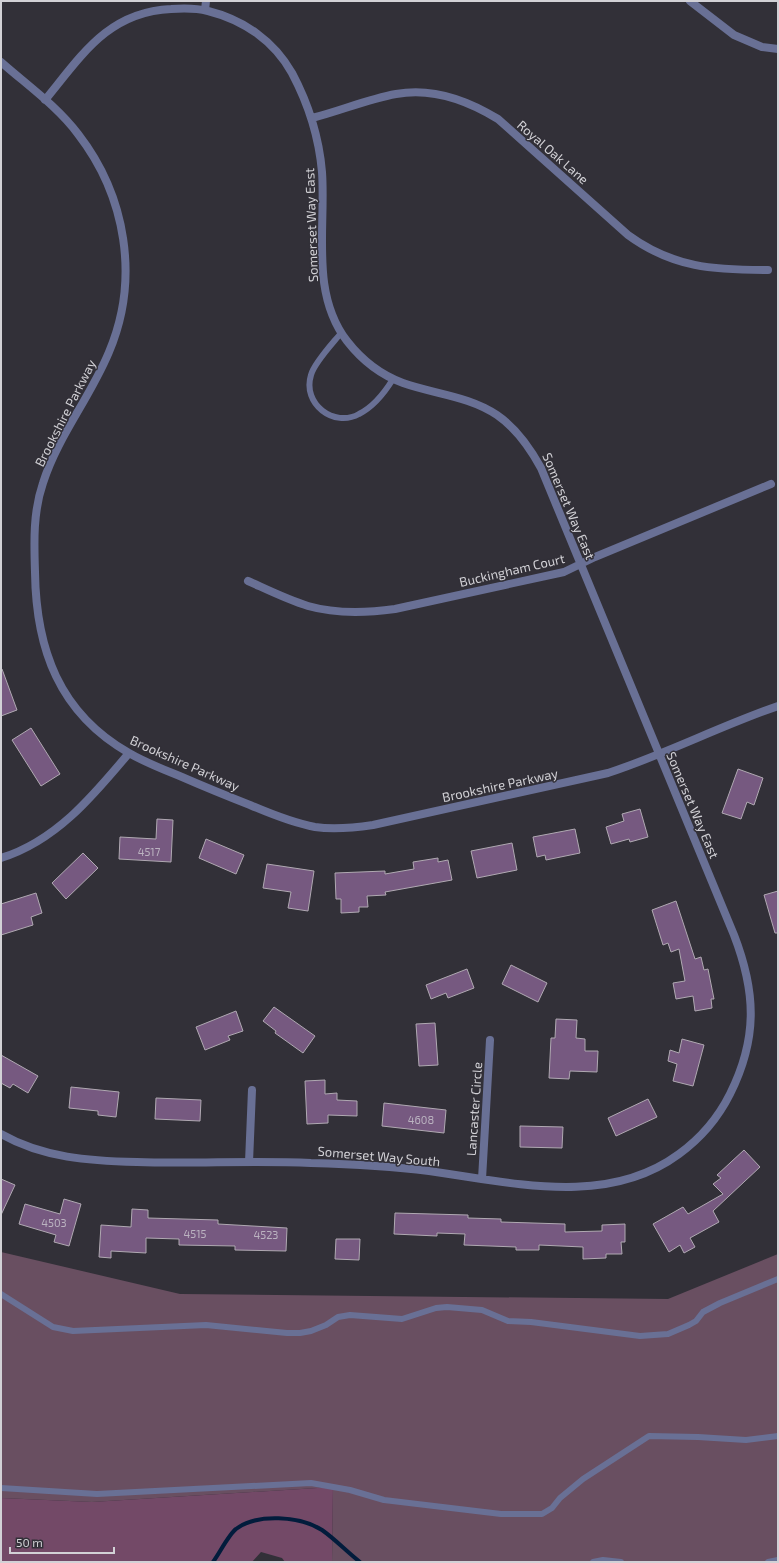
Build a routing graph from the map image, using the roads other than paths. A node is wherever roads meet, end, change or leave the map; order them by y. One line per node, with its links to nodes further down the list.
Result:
1 (206, 1): 3 (street)
2 (690, 1): 4 (street)
3 (205, 10): 6 (street, Somerset Way East); 7 (street, Somerset Way East)
4 (778, 49)
5 (1, 62): 6 (street, Brookshire Parkway)
6 (45, 100): 15 (street, Brookshire Parkway)
7 (312, 118): 8 (street, Royal Oak Lane); 9 (street, Somerset Way East)
8 (768, 270)
9 (341, 333): 10 (street, Somerset Way East); 10 (lane)
10 (393, 379): 12 (street, Somerset Way East)
11 (771, 484): 12 (street, Buckingham Court)
12 (581, 565): 13 (street, Buckingham Court); 16 (street, Somerset Way East)
13 (248, 581)
14 (778, 706): 16 (street, Brookshire Parkway)
15 (129, 753): 16 (street, Brookshire Parkway); 17 (street)
16 (659, 754): 20 (street, Somerset Way East)
17 (1, 858)
18 (490, 1040): 23 (street, Lancaster Circle)
19 (252, 1090): 22 (street)
20 (727, 1100): 23 (street, Somerset Way South)
21 (1, 1134): 22 (street, Somerset Way South)
22 (249, 1162): 23 (street, Somerset Way South)
23 (482, 1179)
24 (778, 1279): 25 (lane)
25 (1, 1294)
26 (778, 1436): 27 (lane)
27 (1, 1488)
28 (778, 1560): 31 (lane)
29 (593, 1562): 30 (lane)
30 (621, 1562)
31 (768, 1562)

